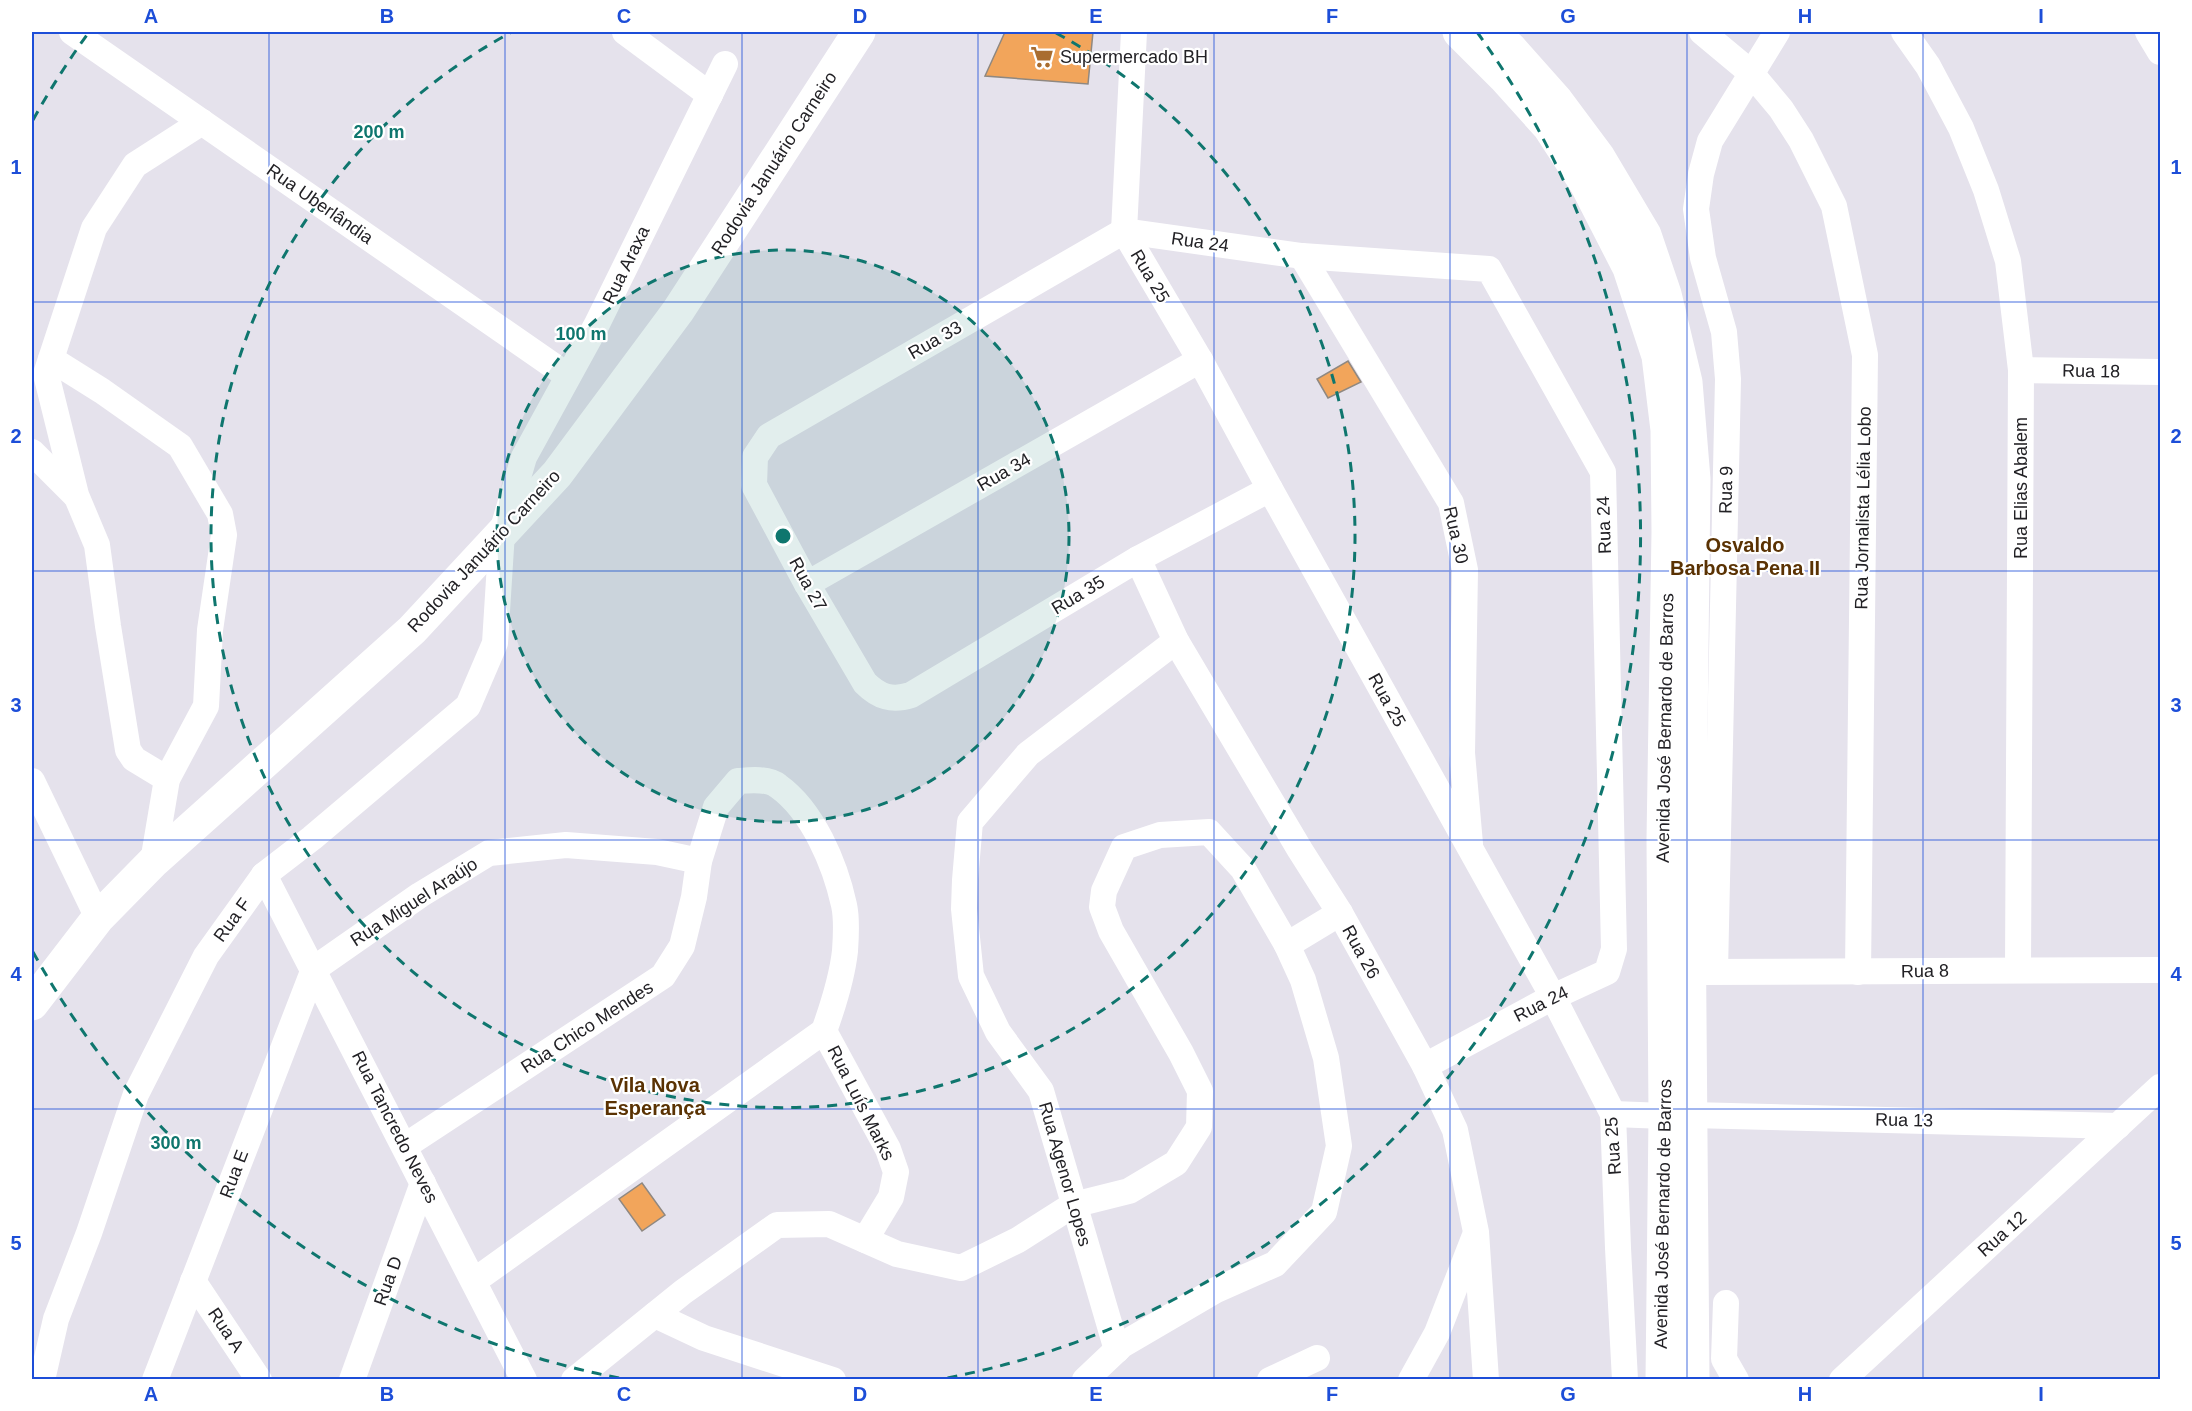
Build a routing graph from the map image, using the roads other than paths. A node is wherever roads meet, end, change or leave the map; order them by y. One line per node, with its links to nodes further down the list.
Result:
1 (625, 32): 12 (street)
2 (859, 32): 25 (main road, Rodovia Januário Carneiro)
3 (1134, 32): 14 (street, Rua 25)
4 (1459, 32): 50 (main road, Avenida José Bernardo de Barros)
5 (1492, 32): 42 (main road, Avenida José Bernardo de Barros)
6 (1702, 32): 11 (street, Rua Jornalista Lélia Lobo)
7 (1777, 32): 11 (street, Rua 9)
8 (1904, 32): 18 (street, Rua Elias Abalem)
9 (85, 35): 13 (street, Rua Uberlândia)
10 (725, 64): 12 (street, Rua Araxa)
11 (1750, 72): 42 (street, Rua 9); 43 (street, Rua Jornalista Lélia Lobo)
12 (710, 95): 20 (street, Rua Araxa)
13 (202, 122): 17 (street); 20 (street, Rua Uberlândia)
14 (1124, 231): 15 (street, Rua 24); 16 (street, Rua 25); 22 (street, Rua 33)
15 (1302, 256): 32 (street, Rua 30); 44 (street, Rua 24)
16 (1200, 360): 23 (street, Rua 25); 27 (street, Rua 34)
17 (43, 362): 24 (street); 30 (street)
18 (2022, 370): 19 (street, Rua 18); 40 (street, Rua Elias Abalem)
19 (2160, 372)
20 (568, 376): 25 (street, Rua Araxa)
21 (32, 452): 24 (street)
22 (754, 457): 27 (street, Rua 27)
23 (1270, 489): 26 (street, Rua 35); 32 (street, Rua 25)
24 (76, 495): 30 (street)
25 (502, 532): 34 (main road, Rodovia Januário Carneiro); 35 (street, Rua F)
26 (1138, 559): 28 (street, Rua 26); 29 (street, Rua 35)
27 (807, 584): 29 (street, Rua 27)
28 (1176, 641): 36 (street, Rua 26); 54 (street, Rua Agenor Lopes)
29 (887, 698)
30 (167, 779): 34 (street)
31 (32, 782): 37 (street)
32 (1471, 853): 44 (street, Rua 25)
33 (699, 861): 39 (street, Rua Miguel Araújo); 46 (street, Rua Chico Mendes); 52 (street, Rua Chico Mendes)
34 (153, 862): 37 (main road, Rodovia Januário Carneiro)
35 (264, 875): 39 (street, Rua Tancredo Neves); 64 (street, Rua F)
36 (1340, 913): 38 (street); 47 (street, Rua 26)
37 (98, 918): 45 (main road, Rodovia Januário Carneiro)
38 (1287, 945): 54 (street); 61 (street)
39 (314, 969): 52 (street, Rua Tancredo Neves); 57 (street, Rua E)
40 (2018, 969): 41 (street, Rua 8); 43 (street, Rua 8)
41 (2160, 970)
42 (1703, 972): 43 (street, Rua 8); 50 (main road, Avenida José Bernardo de Barros)
43 (1858, 972)
44 (1553, 997): 47 (street, Rua 24); 49 (street, Rua 25)
45 (32, 1004)
46 (824, 1031): 56 (street, Rua Luís Marks); 58 (street)
47 (1425, 1066): 55 (street, Rua 26)
48 (2160, 1087): 51 (street, Rua 12)
49 (1613, 1114): 50 (street, Rua 13); 75 (street, Rua 25)
50 (1678, 1115): 51 (street, Rua 13); 76 (main road, Avenida José Bernardo de Barros); 77 (main road, Avenida José Bernardo de Barros)
51 (2118, 1126): 79 (street, Rua 12)
52 (405, 1146): 53 (street, Rua Tancredo Neves)
53 (423, 1183): 58 (street, Rua Tancredo Neves); 67 (street, Rua D)
54 (1073, 1205): 56 (street); 61 (street, Rua Agenor Lopes)
55 (1476, 1232): 73 (street); 74 (street, Rua 26)
56 (866, 1240): 60 (street)
57 (193, 1281): 65 (street, Rua E); 66 (street, Rua A)
58 (474, 1281): 68 (street, Rua Tancredo Neves)
59 (1725, 1303): 78 (street)
60 (654, 1315): 63 (street); 69 (street)
61 (1117, 1350): 71 (street)
62 (1317, 1358): 72 (street)
63 (810, 1376): 70 (street)
64 (42, 1380)
65 (155, 1380)
66 (259, 1380)
67 (352, 1380)
68 (524, 1380)
69 (574, 1380)
70 (833, 1380)
71 (1085, 1380)
72 (1270, 1380)
73 (1411, 1380)
74 (1485, 1380)
75 (1625, 1380)
76 (1662, 1380)
77 (1693, 1380)
78 (1736, 1380)
79 (1842, 1380)

